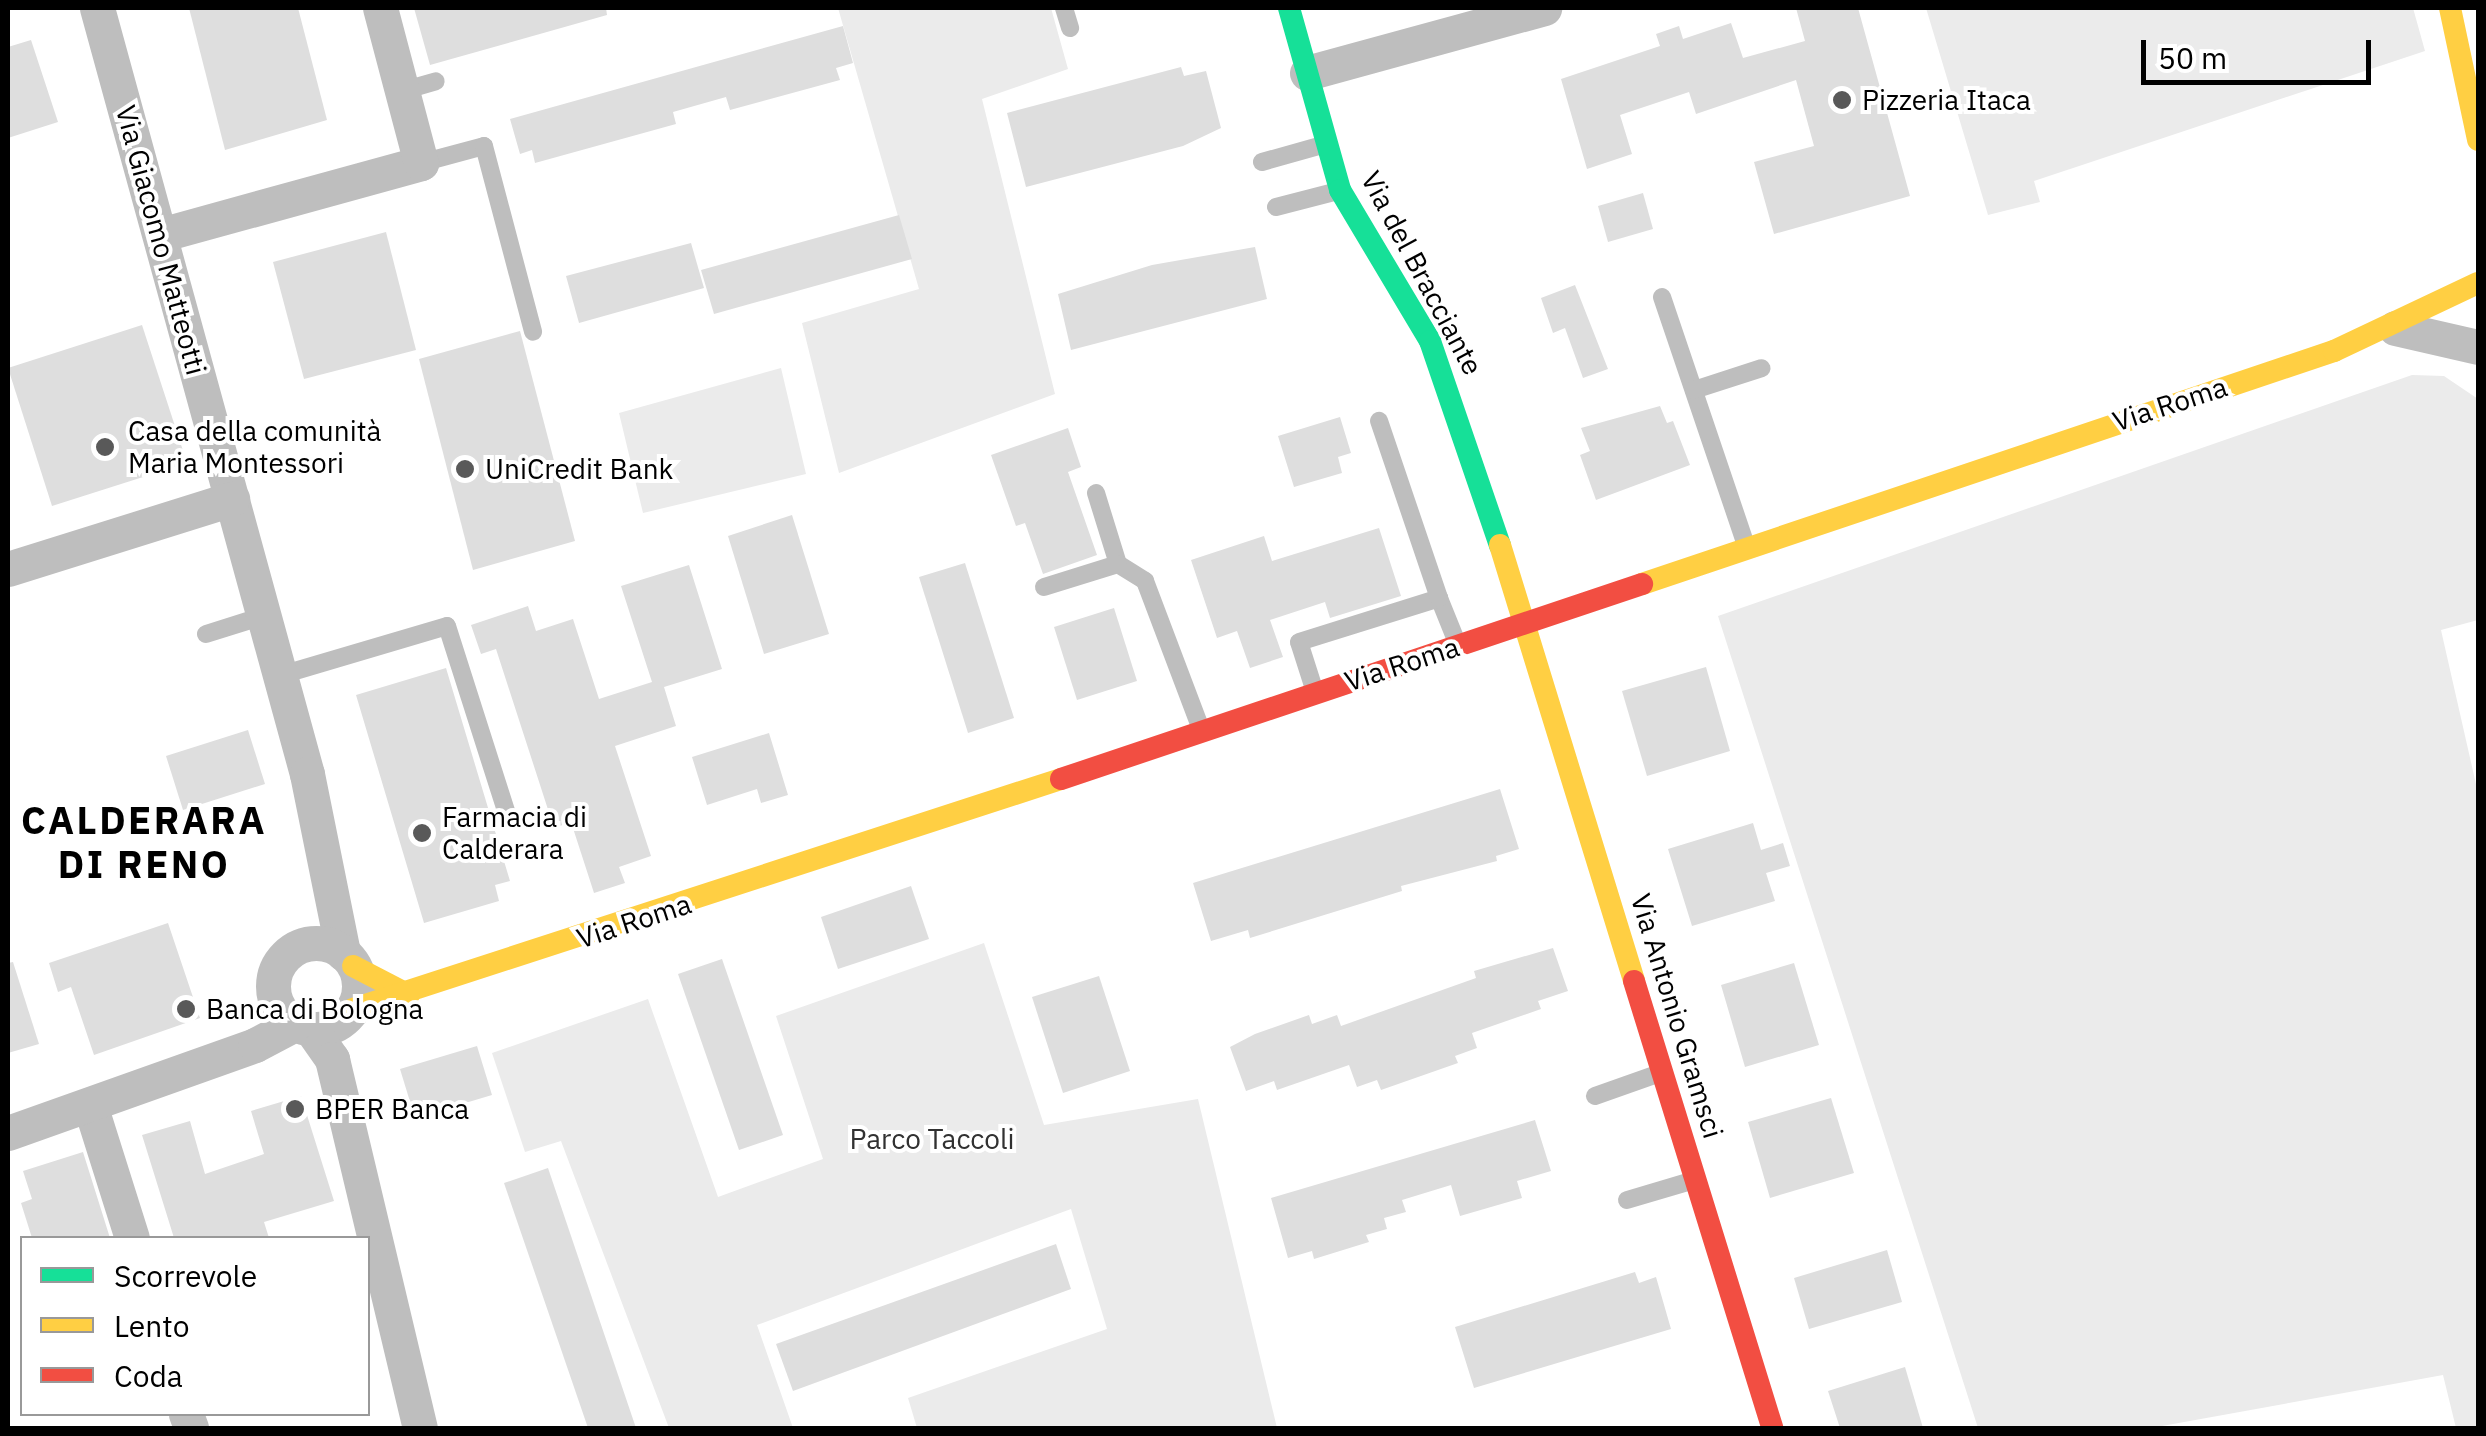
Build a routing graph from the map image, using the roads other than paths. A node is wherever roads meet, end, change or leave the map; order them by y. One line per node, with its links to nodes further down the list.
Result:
1 (97, 8): 19 (street, Via Giacomo Matteotti)
2 (380, 8): 11 (street)
3 (1064, 8): 7 (lane)
4 (1290, 8): 9 (street, Via del Bracciante)
5 (1544, 8): 9 (street)
6 (2450, 8): 8 (street)
7 (1070, 28)
8 (2465, 66): 12 (street); 13 (street)
9 (1308, 73): 14 (street, Via del Bracciante)
10 (436, 81): 11 (lane)
11 (402, 91): 16 (street)
12 (2478, 98)
13 (2478, 140)
14 (1327, 144): 15 (lane); 17 (street, Via del Bracciante)
15 (1262, 162)
16 (421, 163): 19 (street); 24 (lane)
17 (1340, 190): 18 (lane); 37 (street, Via del Bracciante)
18 (1276, 207)
19 (160, 235): 30 (street, Via Giacomo Matteotti)
20 (2478, 283): 23 (street, Via Roma)
21 (1662, 297): 27 (lane)
22 (2478, 312): 23 (street, Via Roma)
23 (2394, 328): 25 (street); 31 (street, Via Roma)
24 (533, 332)
25 (2478, 347)
26 (1762, 368): 27 (lane)
27 (1694, 390): 31 (lane)
28 (1379, 420): 35 (lane)
29 (1096, 493): 32 (lane)
30 (232, 499): 33 (street); 36 (street, Via Giacomo Matteotti)
31 (1747, 548): 37 (street, Via Roma)
32 (1118, 564): 34 (lane); 42 (lane)
33 (8, 569)
34 (1044, 587)
35 (1440, 598): 39 (lane); 41 (lane)
36 (263, 616): 38 (lane); 40 (street, Via Giacomo Matteotti)
37 (1522, 622): 39 (street, Via Roma); 49 (street, Via Antonio Gramsci)
38 (206, 634)
39 (1458, 645): 41 (street, Via Roma)
40 (278, 676): 43 (lane); 44 (street, Via Giacomo Matteotti)
41 (1316, 692): 42 (street, Via Roma)
42 (1202, 732): 47 (street, Via Roma)
43 (506, 810)
44 (330, 880): 45 (street); 46 (street, Via Giacomo Matteotti)
45 (297, 948): 46 (street); 48 (street)
46 (348, 959): 47 (street); 48 (street, Via Giacomo Matteotti)
47 (409, 995): 48 (street, Via Roma)
48 (317, 1022): 51 (street); 56 (street)
49 (1664, 1072): 50 (lane); 53 (street, Via Antonio Gramsci)
50 (1595, 1096)
51 (90, 1105): 52 (street); 55 (street)
52 (8, 1133)
53 (1696, 1179): 54 (lane); 57 (street, Via Antonio Gramsci)
54 (1627, 1200)
55 (131, 1236)
56 (420, 1428)
57 (1772, 1428)

